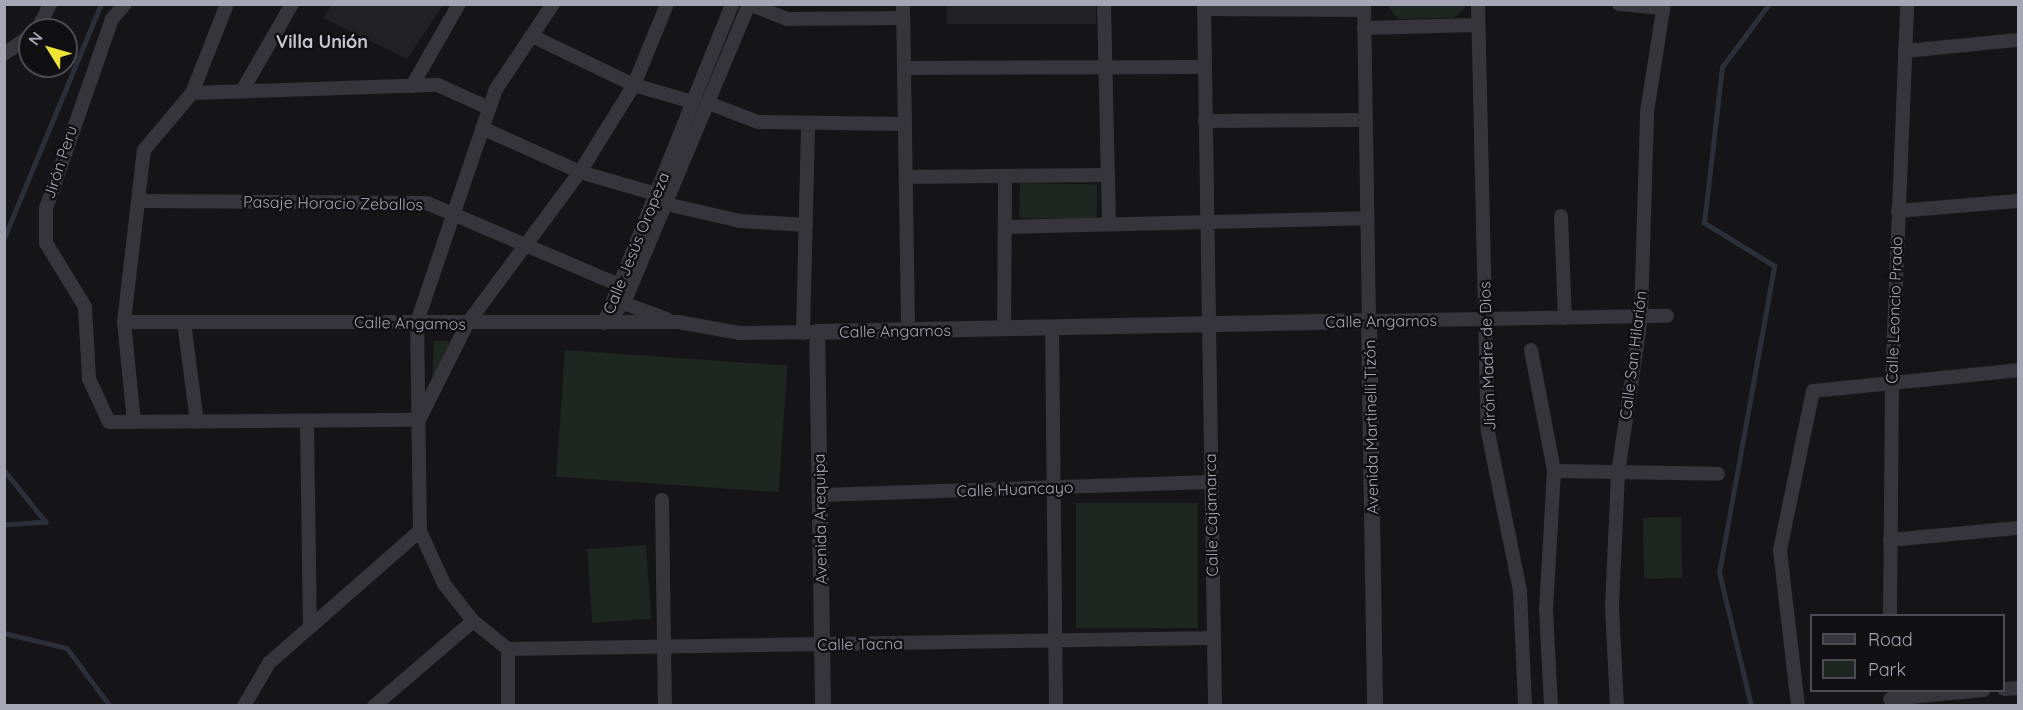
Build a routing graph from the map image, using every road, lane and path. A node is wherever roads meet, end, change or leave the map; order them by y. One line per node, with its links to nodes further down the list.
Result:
1 (50, 4): 18 (street)
2 (125, 4): 80 (street, Jirón Peru)
3 (227, 4): 32 (street)
4 (292, 4): 31 (street)
5 (459, 4): 30 (street)
6 (553, 4): 21 (street)
7 (667, 4): 29 (street)
8 (732, 4): 33 (street, Calle Jesús Oropeza)
9 (749, 4): 17 (street); 34 (street, Calle Jesús Oropeza)
10 (1104, 4): 26 (street)
11 (1478, 4): 19 (street, Jirón Madre de Dios)
12 (1619, 4): 14 (street)
13 (1907, 4): 24 (street, Calle Leoncio Prado)
14 (1663, 6): 60 (street, Calle San Hilarión)
15 (1204, 7): 16 (street); 27 (street, Calle Cajamarca)
16 (1364, 7): 20 (street, Avenida Martinelli Tizón)
17 (903, 11): 28 (street)
18 (43, 18)
19 (1476, 25): 20 (street); 62 (street, Jirón Madre de Dios)
20 (1364, 28): 36 (street, Avenida Martinelli Tizón)
21 (532, 36): 29 (street); 35 (street)
22 (2019, 40): 24 (street)
23 (18, 44): 25 (street)
24 (1905, 51): 49 (street, Calle Leoncio Prado)
25 (4, 54)
26 (1106, 67): 27 (street); 28 (street); 42 (street)
27 (1204, 67): 37 (street, Calle Cajamarca)
28 (904, 68): 39 (street)
29 (634, 85): 33 (street); 41 (street)
30 (412, 86): 31 (street); 35 (street)
31 (242, 92): 32 (street)
32 (192, 93): 46 (street)
33 (693, 102): 45 (street, Calle Jesús Oropeza)
34 (708, 103): 38 (street); 45 (street, Calle Jesús Oropeza)
35 (489, 108): 40 (street)
36 (1365, 120): 37 (street); 51 (street, Avenida Martinelli Tizón)
37 (1205, 121): 52 (street, Calle Cajamarca)
38 (808, 123): 39 (street); 53 (street)
39 (905, 124): 44 (street)
40 (482, 128): 41 (street); 48 (street)
41 (580, 172): 45 (street); 56 (street)
42 (1108, 175): 43 (street); 54 (street)
43 (1005, 176): 44 (street); 55 (street)
44 (906, 177): 73 (street)
45 (661, 199): 53 (street); 57 (street, Calle Jesús Oropeza); 58 (street, Calle Jesús Oropeza)
46 (138, 201): 48 (street, Pasaje Horacio Zeballos); 64 (street)
47 (2019, 201): 49 (street)
48 (452, 210): 56 (street, Pasaje Horacio Zeballos); 66 (street)
49 (1898, 211): 77 (street, Calle Leoncio Prado)
50 (1561, 216): 61 (street)
51 (1367, 218): 52 (street); 63 (street, Avenida Martinelli Tizón)
52 (1207, 222): 54 (street); 70 (street, Calle Cajamarca)
53 (806, 225): 74 (street)
54 (1109, 225): 55 (street)
55 (1005, 227): 72 (street)
56 (523, 249): 57 (street, Pasaje Horacio Zeballos); 69 (street)
57 (619, 285): 58 (street, Calle Jesús Oropeza)
58 (619, 301): 67 (street); 68 (street, Calle Jesús Oropeza)
59 (1667, 315): 60 (street, Calle Angamos)
60 (1641, 317): 61 (street, Calle Angamos); 83 (street, Calle San Hilarión)
61 (1565, 318): 62 (street, Calle Angamos)
62 (1487, 319): 63 (street, Calle Angamos); 110 (street, Jirón Madre de Dios)
63 (1369, 321): 70 (street, Calle Angamos); 109 (street, Avenida Martinelli Tizón)
64 (124, 322): 65 (street, Calle Angamos); 80 (street)
65 (184, 322): 66 (street, Calle Angamos); 81 (street)
66 (417, 322): 69 (street, Calle Angamos); 78 (street)
67 (678, 322): 68 (street, Calle Angamos); 74 (street, Calle Angamos)
68 (604, 323): 69 (street, Calle Angamos)
69 (467, 324): 78 (street)
70 (1208, 325): 71 (street, Calle Angamos); 85 (street, Calle Cajamarca)
71 (1052, 328): 72 (street, Calle Angamos); 86 (street)
72 (1004, 329): 73 (street, Calle Angamos)
73 (908, 331): 74 (street, Calle Angamos)
74 (810, 332): 87 (street, Avenida Arequipa)
75 (1531, 350): 82 (street)
76 (2019, 370): 77 (street)
77 (1892, 383): 91 (street, Calle Leoncio Prado); 113 (street)
78 (419, 420): 79 (street); 90 (street)
79 (307, 421): 81 (street); 94 (street)
80 (134, 422): 81 (street)
81 (197, 422)
82 (1554, 471): 83 (street); 111 (street)
83 (1618, 473): 84 (street); 112 (street, Calle San Hilarión)
84 (1718, 474)
85 (1211, 482): 86 (street, Calle Huancayo); 95 (street, Calle Cajamarca)
86 (1053, 487): 87 (street, Calle Huancayo); 96 (street)
87 (820, 495): 97 (street, Avenida Arequipa)
88 (662, 500): 98 (street)
89 (2019, 528): 91 (street)
90 (420, 531): 93 (street); 94 (street)
91 (1890, 540): 92 (street, Calle Leoncio Prado)
92 (1890, 614)
93 (473, 621): 99 (street); 103 (street)
94 (310, 627): 102 (street)
95 (1214, 638): 96 (street, Calle Tacna); 108 (street, Calle Cajamarca)
96 (1055, 640): 97 (street, Calle Tacna); 107 (street)
97 (822, 644): 98 (street, Calle Tacna); 106 (street, Avenida Arequipa)
98 (664, 647): 99 (street, Calle Tacna); 105 (street)
99 (507, 650): 104 (street)
100 (1960, 692): 101 (street)
101 (1890, 698)
102 (244, 705)
103 (374, 705)
104 (508, 705)
105 (665, 705)
106 (824, 705)
107 (1056, 705)
108 (1215, 705)
109 (1375, 705)
110 (1525, 705)
111 (1551, 705)
112 (1617, 705)
113 (1798, 705)

